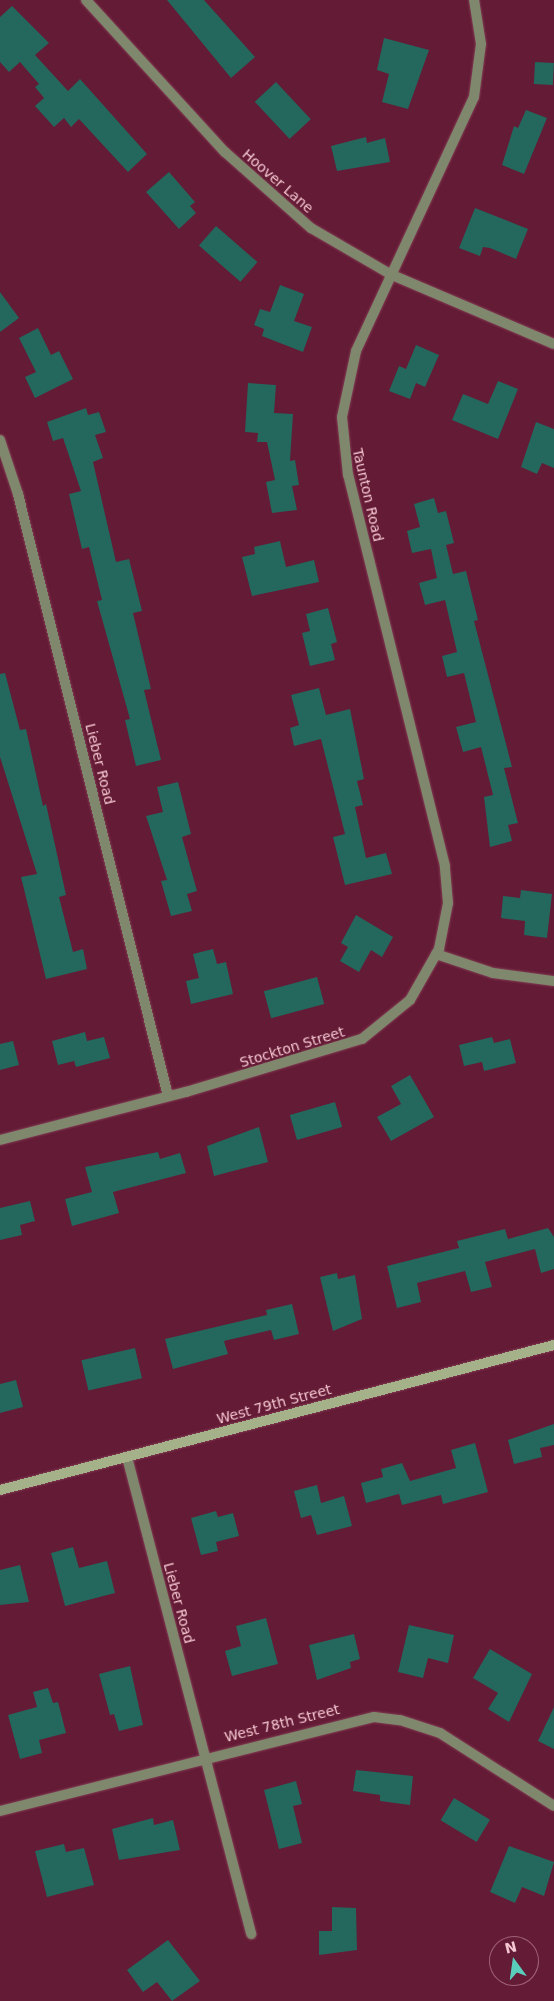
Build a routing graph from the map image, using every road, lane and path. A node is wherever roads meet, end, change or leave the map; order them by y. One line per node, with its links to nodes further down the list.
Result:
1 (86, 0): 3 (street, Hoover Lane)
2 (474, 0): 3 (street, Taunton Road)
3 (390, 274): 4 (street, Hoover Lane); 6 (street, Taunton Road)
4 (554, 344)
5 (0, 440): 8 (street, Lieber Road)
6 (436, 954): 7 (street); 8 (street, Stockton Street)
7 (554, 981)
8 (168, 1096): 9 (street, Stockton Street)
9 (0, 1140)
10 (554, 1345): 11 (main road, West 79th Street)
11 (126, 1457): 12 (main road, West 79th Street); 13 (street, Lieber Road)
12 (0, 1490)
13 (205, 1757): 14 (street, West 78th Street); 15 (street, West 78th Street); 16 (street, Lieber Road)
14 (554, 1806)
15 (0, 1811)
16 (251, 1934)

